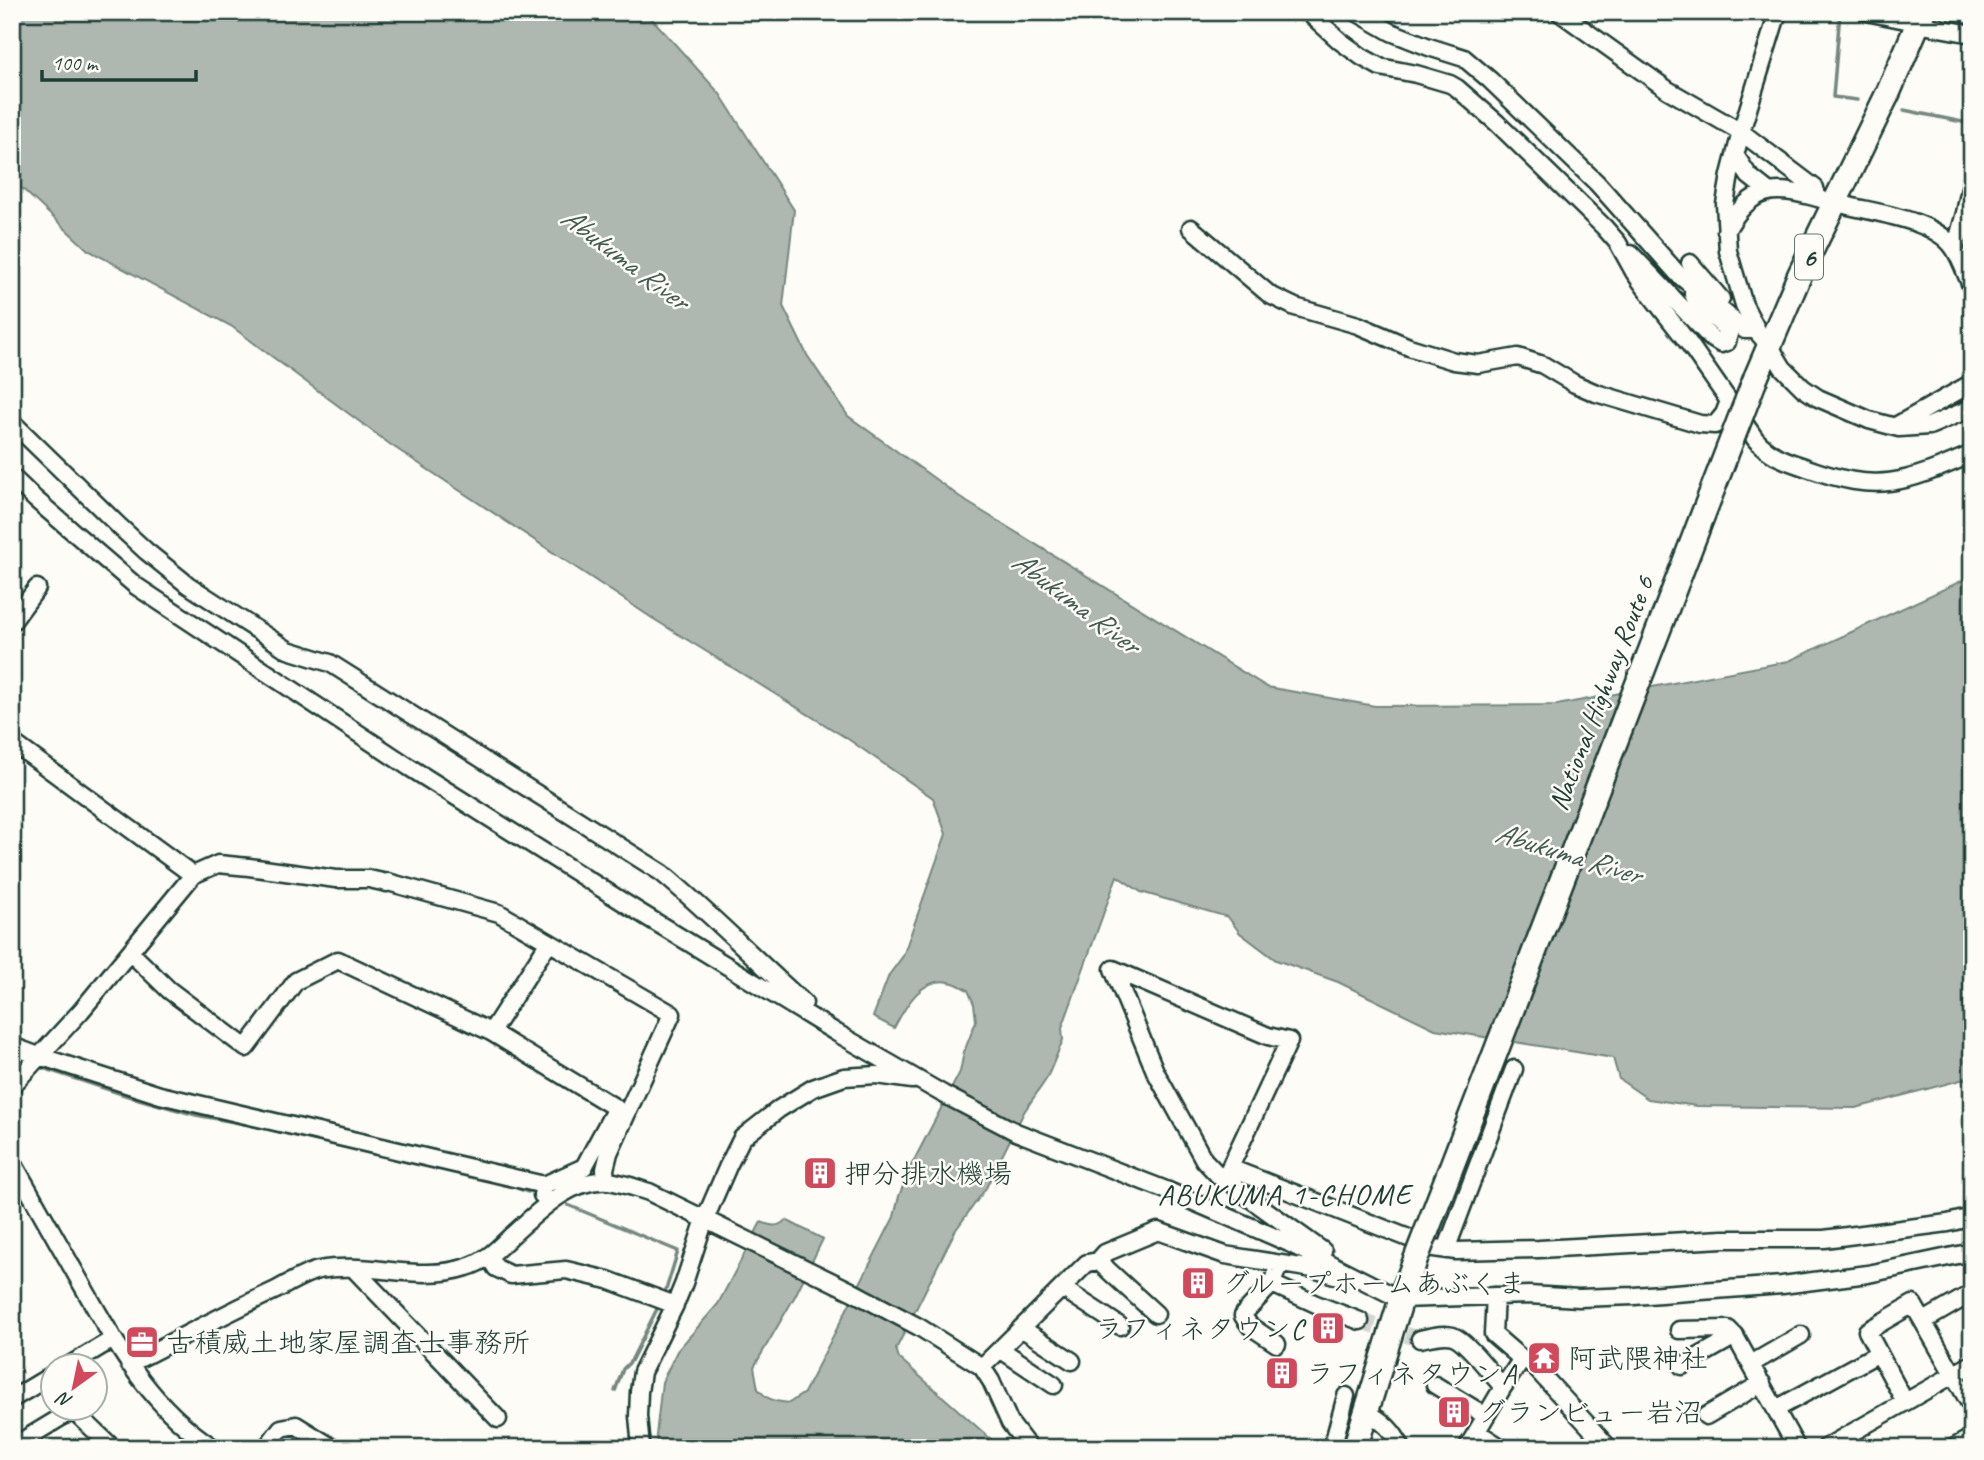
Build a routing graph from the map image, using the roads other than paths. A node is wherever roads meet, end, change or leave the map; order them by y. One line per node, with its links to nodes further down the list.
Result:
1 (1308, 12): 15 (street)
2 (1356, 12): 19 (street)
3 (1559, 12): 8 (street)
4 (1778, 12): 8 (street)
5 (1866, 12): 6 (street)
6 (1919, 19): 7 (street); 21 (highway, National Highway Route 6 / 6)
7 (1972, 34)
8 (1742, 130): 9 (street); 11 (street)
9 (1735, 155): 11 (street); 14 (street)
10 (1972, 178): 16 (street)
11 (1768, 191): 14 (street)
12 (1845, 205): 16 (street)
13 (1191, 228): 23 (street)
14 (1726, 230): 21 (street)
15 (1618, 243): 19 (street); 23 (street)
16 (1955, 249): 18 (street)
17 (1690, 264): 20 (street)
18 (1972, 288)
19 (1698, 292): 20 (street)
20 (1741, 326): 21 (street)
21 (1763, 337): 26 (street); 58 (highway, National Highway Route 6 / 6, bridge)
22 (1972, 383): 26 (street)
23 (1729, 401): 27 (street)
24 (1972, 408): 26 (street)
25 (12, 422): 36 (street)
26 (1894, 428)
27 (1972, 454)
28 (12, 477): 36 (street)
29 (37, 588): 30 (street)
30 (12, 622)
31 (12, 742): 32 (street)
32 (193, 875): 33 (street); 34 (street)
33 (549, 942): 35 (street); 44 (street)
34 (130, 952): 35 (street); 38 (street)
35 (491, 1032): 45 (street)
36 (837, 1033): 40 (street)
37 (12, 1046): 38 (street)
38 (39, 1056): 41 (street); 45 (street)
39 (1514, 1069): 49 (street)
40 (919, 1081): 48 (street); 56 (street)
41 (12, 1086)
42 (12, 1161): 70 (street)
43 (1231, 1175): 43 (street); 49 (street); 56 (street)
44 (606, 1181): 46 (street); 48 (street)
45 (544, 1185): 46 (street)
46 (548, 1203): 51 (street)
47 (1972, 1217): 49 (street)
48 (709, 1221): 61 (street); 82 (street)
49 (1446, 1250)
50 (1972, 1252): 60 (street)
51 (489, 1257): 54 (street); 61 (street)
52 (1098, 1261): 53 (street); 57 (street); 62 (street)
53 (1279, 1264): 55 (street); 56 (street)
54 (354, 1269): 78 (street); 97 (street)
55 (1272, 1284): 63 (street); 72 (street)
56 (1370, 1285): 58 (street)
57 (1062, 1288): 65 (street); 66 (street)
58 (1402, 1293): 60 (street); 94 (highway, National Highway Route 6 / 6)
59 (1972, 1293): 64 (street)
60 (1495, 1296): 76 (street)
61 (675, 1305): 105 (street)
62 (1156, 1314)
63 (1360, 1321)
64 (1924, 1321): 75 (street); 83 (street)
65 (1120, 1326)
66 (1021, 1328): 73 (street); 77 (street)
67 (1679, 1330): 69 (street)
68 (1801, 1335): 79 (street)
69 (1735, 1336): 79 (street); 81 (street)
70 (113, 1339): 74 (street); 78 (street)
71 (1420, 1339): 88 (street)
72 (1277, 1345)
73 (1000, 1349): 82 (street); 86 (street)
74 (91, 1352)
75 (1879, 1353): 91 (street); 93 (street)
76 (1522, 1359): 88 (street); 112 (street)
77 (1072, 1361)
78 (129, 1364): 102 (street)
79 (1751, 1364): 85 (street)
80 (1972, 1364): 83 (street)
81 (1682, 1366)
82 (982, 1367): 106 (street)
83 (1954, 1374): 91 (street); 92 (street)
84 (38, 1383): 90 (street)
85 (1762, 1383): 93 (street); 96 (street)
86 (1054, 1385)
87 (1435, 1385): 95 (street)
88 (1503, 1387): 95 (street)
89 (1346, 1396): 107 (street)
90 (12, 1399)
91 (1905, 1402): 114 (street)
92 (1972, 1407)
93 (1776, 1409): 113 (street)
94 (1365, 1412): 108 (highway, National Highway Route 6 / 6); 109 (street)
95 (1486, 1416): 98 (street)
96 (1706, 1416)
97 (498, 1419)
98 (1477, 1432): 110 (street); 111 (street)
99 (1972, 1437): 115 (street)
100 (14, 1446): 101 (street)
101 (113, 1448)
102 (215, 1448)
103 (266, 1448): 104 (street)
104 (333, 1448)
105 (641, 1448)
106 (1029, 1448)
107 (1332, 1448)
108 (1355, 1448)
109 (1402, 1448)
110 (1467, 1448)
111 (1502, 1448)
112 (1609, 1448)
113 (1797, 1448)
114 (1825, 1448)
115 (1953, 1448)

